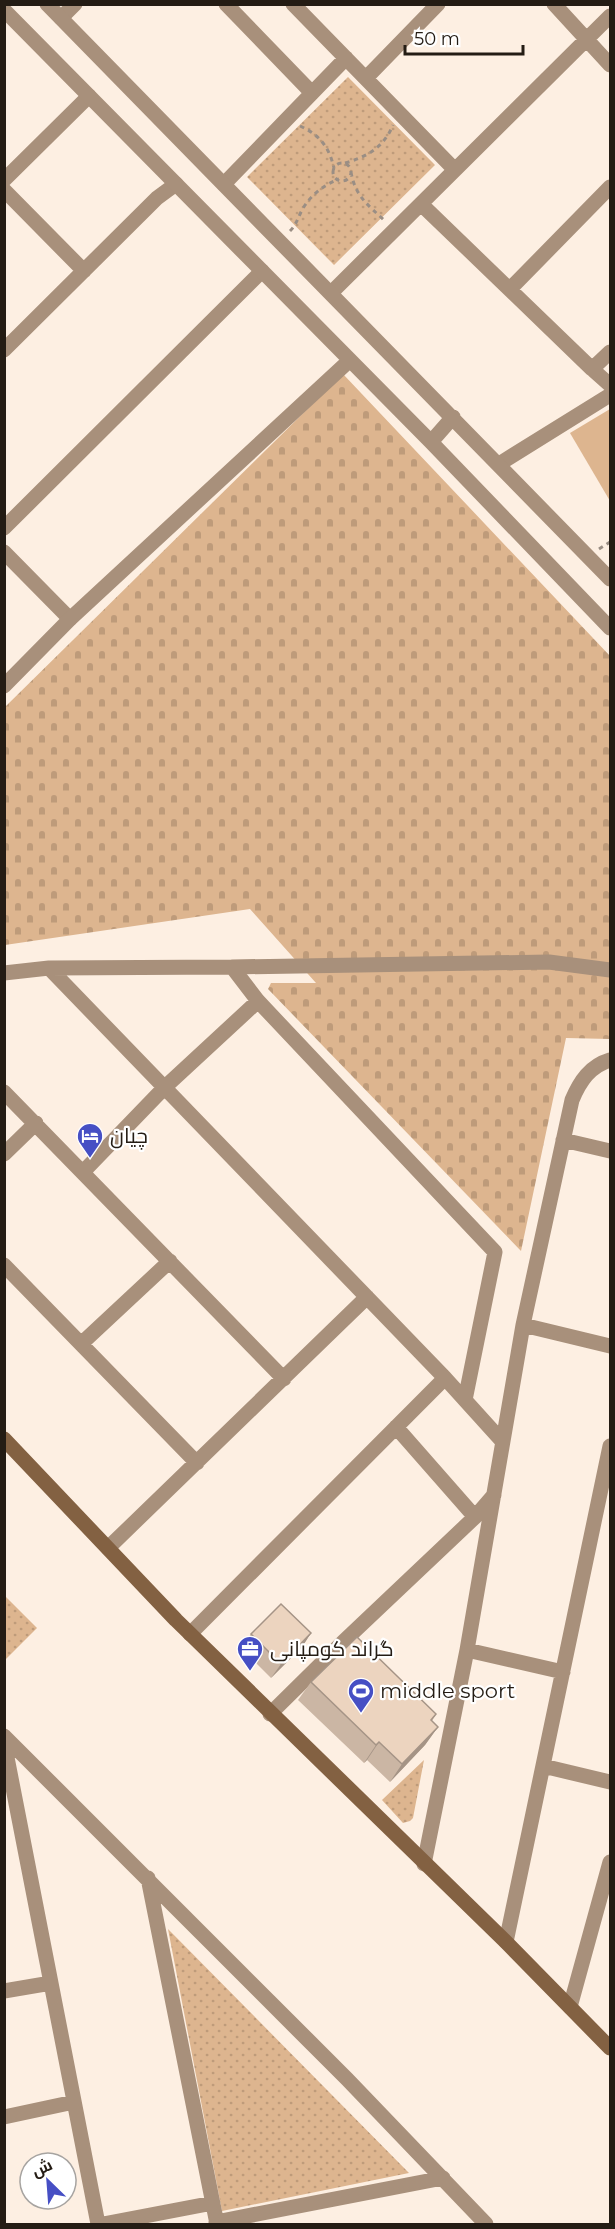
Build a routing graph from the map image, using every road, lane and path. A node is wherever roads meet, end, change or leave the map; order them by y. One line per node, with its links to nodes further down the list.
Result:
1 (47, 4): 9 (street)
2 (75, 4): 9 (street)
3 (226, 4): 14 (street)
4 (293, 4): 11 (street)
5 (438, 4): 13 (street)
6 (554, 4): 10 (street)
7 (8, 9): 15 (street)
8 (610, 16): 10 (street)
9 (61, 18): 25 (street)
10 (587, 39): 12 (street); 20 (street)
11 (346, 58): 13 (street); 14 (street)
12 (610, 65)
13 (366, 78): 16 (street)
14 (312, 93): 17 (street)
15 (89, 96): 23 (street); 24 (street)
16 (402, 115): 18 (path); 20 (street)
17 (290, 116): 19 (path); 25 (street)
18 (345, 163): 19 (path); 21 (path)
19 (334, 168): 22 (path)
20 (455, 170): 28 (street)
21 (351, 172): 22 (path); 29 (path)
22 (339, 179): 30 (path)
23 (4, 180)
24 (176, 184): 31 (street); 32 (street)
25 (224, 184): 30 (street)
26 (610, 187): 33 (street)
27 (4, 190): 31 (street)
28 (421, 204): 29 (street); 33 (street)
29 (395, 230): 34 (street)
30 (280, 241): 34 (street)
31 (84, 271): 35 (street)
32 (262, 271): 37 (street); 44 (street)
33 (510, 289): 38 (street)
34 (331, 293): 41 (street)
35 (4, 350)
36 (610, 352): 38 (street)
37 (350, 360): 42 (street); 47 (street)
38 (592, 369): 39 (street)
39 (610, 385)
40 (610, 395): 43 (street)
41 (453, 417): 42 (street); 43 (street)
42 (430, 442): 48 (street)
43 (499, 464): 46 (street)
44 (4, 528)
45 (4, 552): 47 (street)
46 (610, 579)
47 (70, 619): 49 (street)
48 (610, 628)
49 (4, 686)
50 (232, 967): 51 (street); 52 (street); 54 (street)
51 (49, 968): 53 (street); 56 (street)
52 (610, 970)
53 (4, 973)
54 (258, 1001): 56 (street); 71 (street)
55 (610, 1060): 59 (street)
56 (165, 1088): 62 (street); 65 (street)
57 (4, 1092): 58 (street)
58 (36, 1124): 61 (street); 62 (street)
59 (563, 1140): 60 (street); 66 (street)
60 (610, 1151)
61 (4, 1154)
62 (83, 1172): 63 (street)
63 (170, 1261): 67 (street); 70 (street)
64 (4, 1265): 67 (street)
65 (367, 1296): 69 (street); 70 (street)
66 (523, 1325): 68 (street); 74 (street)
67 (81, 1344): 76 (street)
68 (610, 1346)
69 (445, 1378): 71 (street); 72 (street)
70 (284, 1379): 76 (street)
71 (465, 1400): 74 (street)
72 (396, 1427): 79 (street); 81 (street)
73 (4, 1439): 80 (main road)
74 (502, 1441): 78 (street)
75 (610, 1446): 77 (street)
76 (197, 1463): 80 (street)
77 (608, 1466): 83 (street)
78 (494, 1495): 79 (street); 82 (street)
79 (475, 1517): 84 (street)
80 (108, 1548): 81 (main road)
81 (190, 1634): 84 (main road)
82 (467, 1650): 83 (street); 88 (street)
83 (563, 1672): 89 (street)
84 (270, 1714): 91 (main road)
85 (432, 1726): 88 (street)
86 (4, 1736): 93 (street)
87 (4, 1742): 95 (street)
88 (448, 1742): 91 (street)
89 (543, 1766): 90 (street); 94 (street)
90 (610, 1782)
91 (424, 1864): 94 (main road)
92 (610, 1868): 97 (street)
93 (148, 1878): 101 (street); 102 (street)
94 (506, 1942): 97 (main road)
95 (51, 1983): 96 (street); 99 (street)
96 (4, 1990)
97 (570, 2007): 98 (main road)
98 (610, 2048)
99 (74, 2102): 100 (street); 104 (street)
100 (4, 2117)
101 (443, 2178): 103 (street); 106 (street)
102 (213, 2203): 103 (street); 105 (street)
103 (217, 2223)
104 (98, 2224)
105 (103, 2224)
106 (486, 2224)

